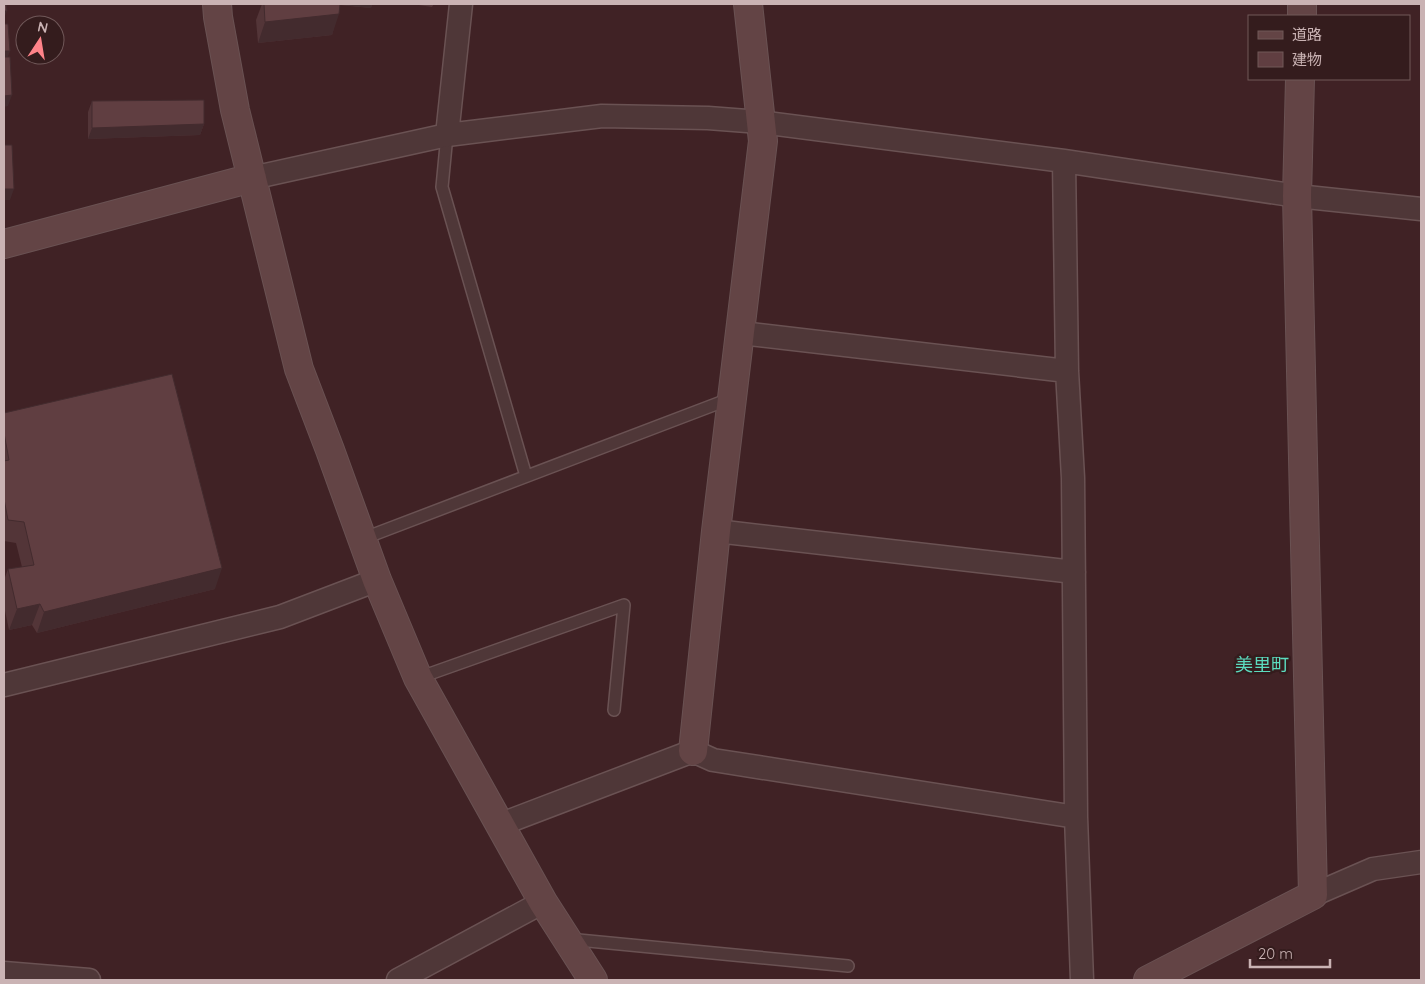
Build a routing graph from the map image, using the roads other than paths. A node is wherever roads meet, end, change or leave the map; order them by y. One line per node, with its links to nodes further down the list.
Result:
1 (217, 4): 8 (street)
2 (461, 4): 6 (street)
3 (748, 4): 5 (street)
4 (1300, 80): 9 (street)
5 (760, 122): 6 (street); 7 (street); 12 (street)
6 (447, 135): 8 (street); 15 (lane)
7 (1064, 161): 9 (street); 13 (street)
8 (252, 178): 11 (street); 17 (street)
9 (1298, 196): 10 (street); 27 (street)
10 (1421, 209)
11 (4, 244)
12 (741, 333): 13 (street); 14 (street)
13 (1067, 371): 18 (street)
14 (733, 398): 15 (lane); 16 (street)
15 (526, 476): 17 (lane)
16 (716, 530): 18 (street); 23 (street)
17 (362, 539): 19 (street)
18 (1074, 572): 24 (street)
19 (377, 580): 20 (street); 21 (street)
20 (418, 678): 22 (lane); 25 (street)
21 (4, 685)
22 (614, 710)
23 (693, 751): 24 (street); 25 (street)
24 (1076, 817): 35 (street)
25 (499, 825): 28 (street)
26 (1421, 862): 27 (street)
27 (1313, 895): 36 (street)
28 (543, 902): 29 (street); 33 (street)
29 (568, 939): 30 (lane); 34 (street)
30 (848, 966)
31 (4, 973): 32 (street)
32 (89, 980)
33 (398, 980)
34 (593, 980)
35 (1082, 980)
36 (1148, 980)

